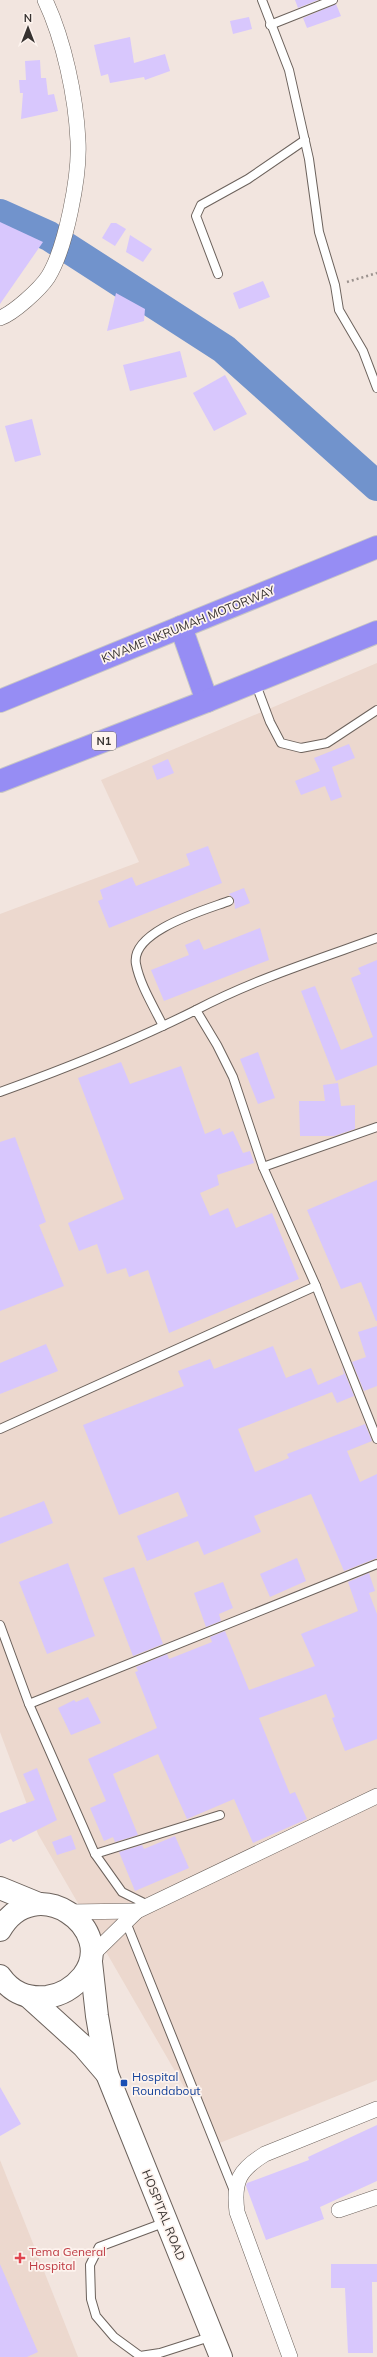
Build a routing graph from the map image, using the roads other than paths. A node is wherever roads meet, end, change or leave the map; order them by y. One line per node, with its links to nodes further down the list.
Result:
1 (46, 0): 7 (street)
2 (262, 0): 4 (lane)
3 (333, 0): 4 (lane)
4 (270, 25): 5 (lane)
5 (304, 140): 6 (lane); 8 (lane)
6 (218, 274)
7 (0, 318)
8 (377, 388)
9 (377, 547): 10 (highway, KWAME NKRUMAH MOTORWAY)
10 (181, 627): 13 (highway, KWAME NKRUMAH MOTORWAY); 14 (highway)
11 (377, 632): 12 (highway, N1)
12 (254, 681): 14 (highway, N1); 15 (lane)
13 (0, 701)
14 (207, 701): 16 (highway, N1)
15 (377, 710)
16 (0, 781)
17 (229, 901): 20 (lane)
18 (377, 938): 19 (lane)
19 (196, 1010): 20 (lane); 23 (lane)
20 (163, 1026): 21 (lane)
21 (0, 1092)
22 (377, 1128): 23 (lane)
23 (263, 1167): 24 (lane)
24 (316, 1286): 25 (lane); 26 (lane)
25 (0, 1429)
26 (376, 1435)
27 (377, 1564): 29 (lane)
28 (0, 1625): 29 (lane)
29 (29, 1704): 32 (lane)
30 (377, 1796): 35 (street)
31 (220, 1815): 32 (lane)
32 (95, 1854): 35 (lane)
33 (0, 1888): 34 (main road)
34 (39, 1904): 36 (main road); 38 (main road)
35 (142, 1908): 36 (street); 37 (street)
36 (69, 1912): 39 (main road)
37 (126, 1922): 39 (street); 43 (lane)
38 (0, 1930)
39 (92, 1958): 40 (main road); 41 (main road)
40 (10, 1989): 41 (main road)
41 (107, 2074): 46 (main road, HOSPITAL ROAD)
42 (377, 2109): 43 (street)
43 (235, 2193): 49 (street)
44 (377, 2197): 45 (street)
45 (339, 2210)
46 (167, 2222): 47 (main road, HOSPITAL ROAD); 47 (lane)
47 (213, 2336): 48 (main road, HOSPITAL ROAD)
48 (221, 2357)
49 (290, 2357)

